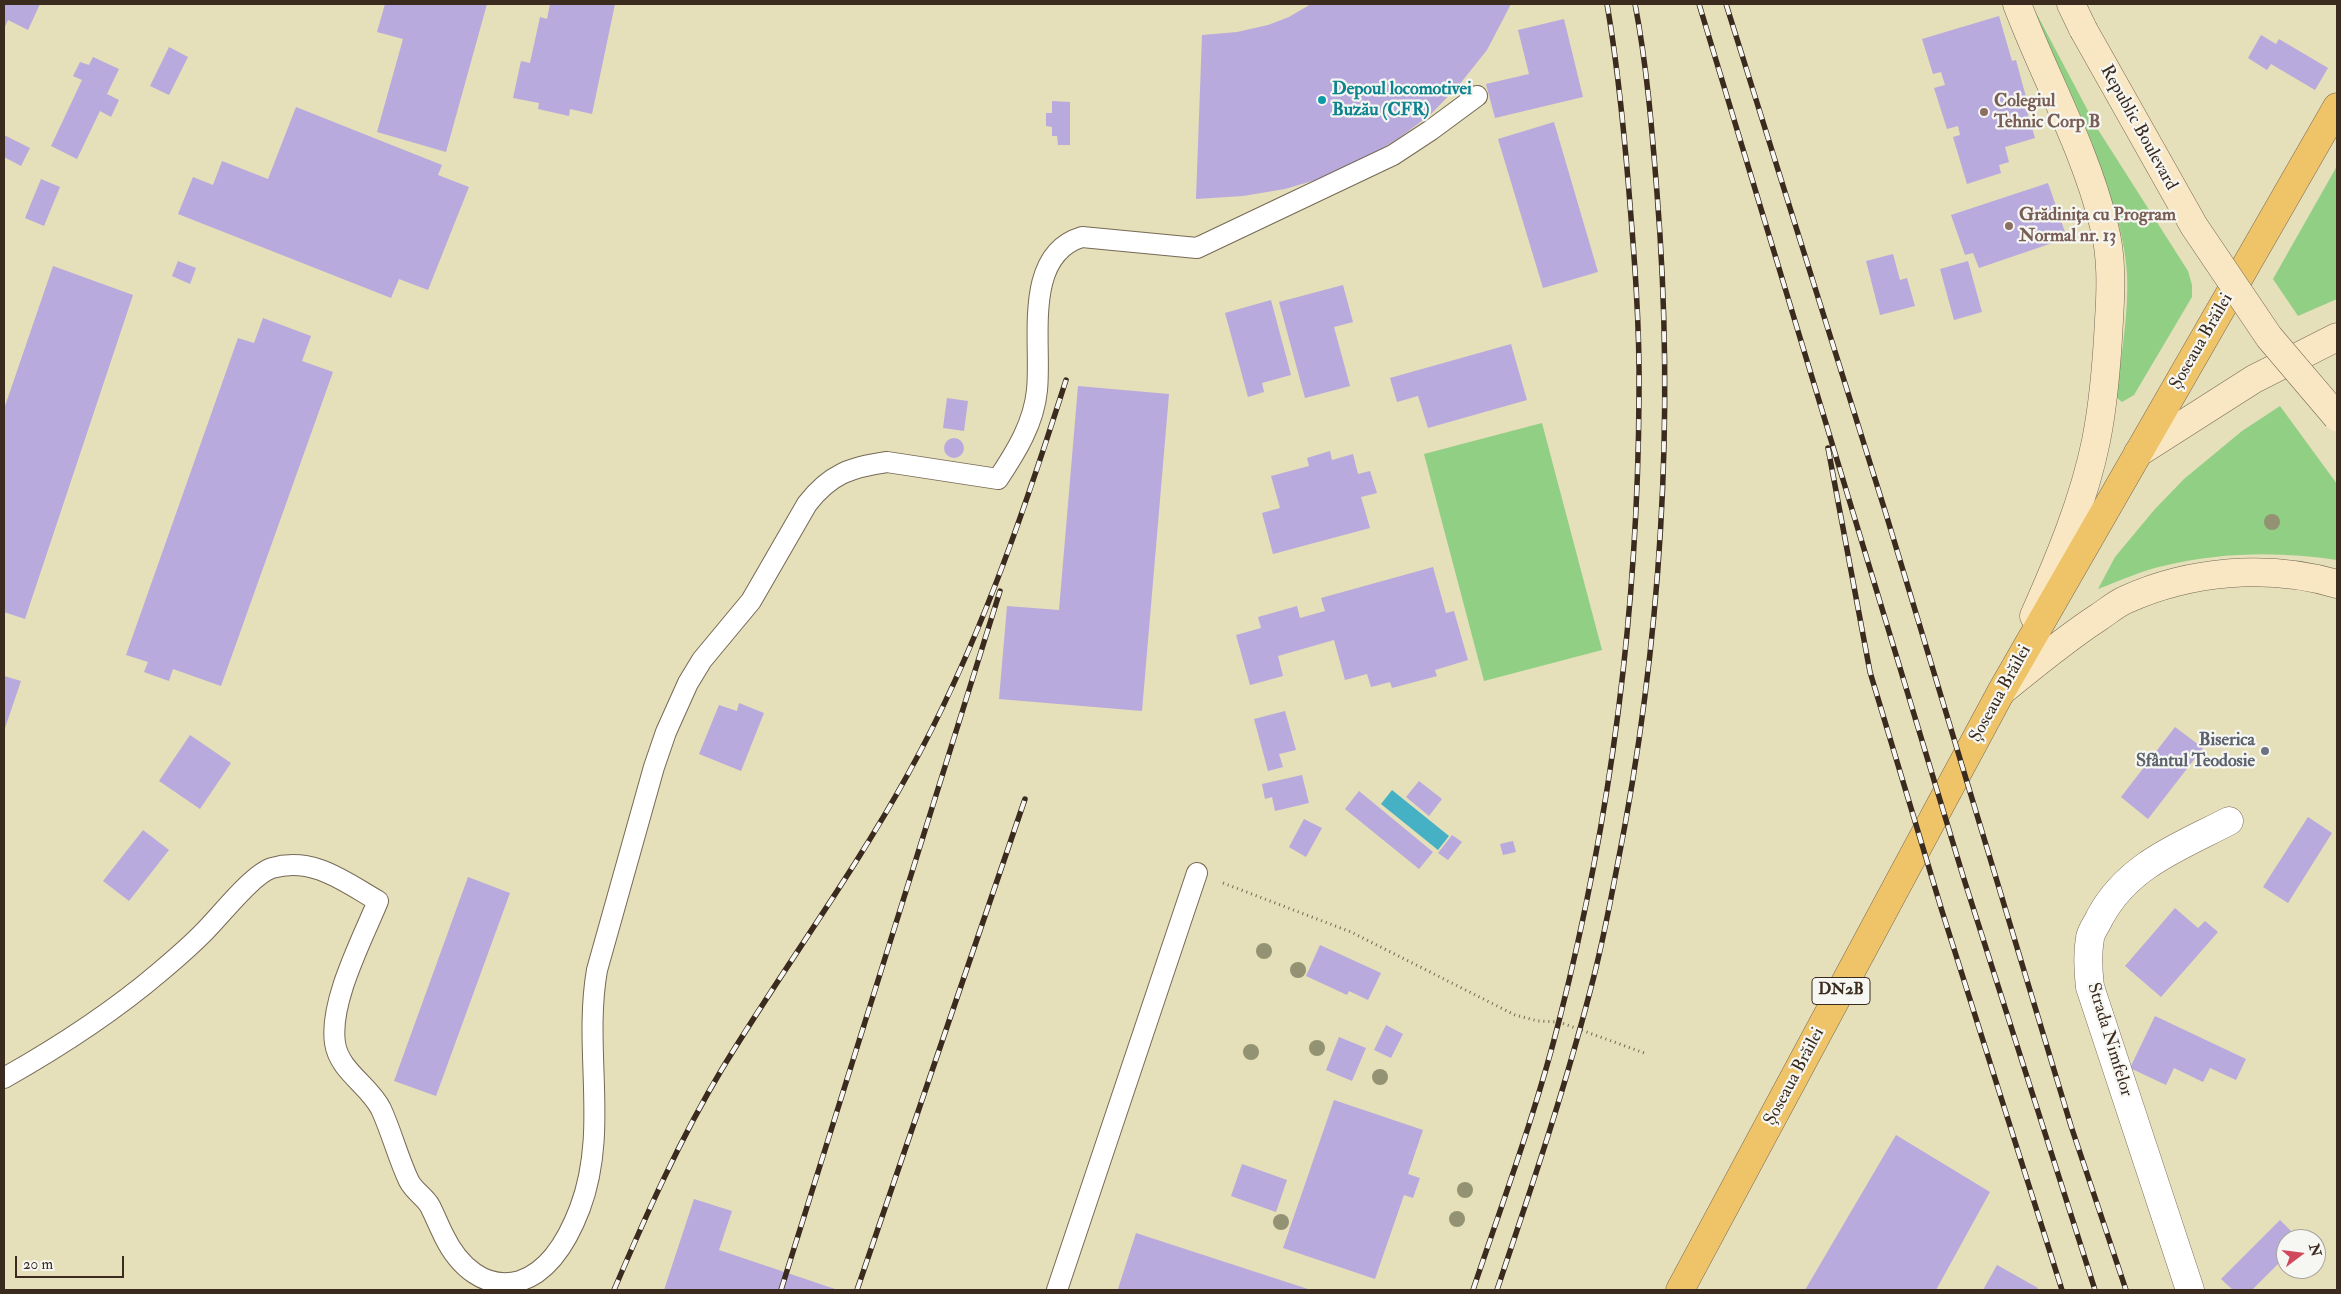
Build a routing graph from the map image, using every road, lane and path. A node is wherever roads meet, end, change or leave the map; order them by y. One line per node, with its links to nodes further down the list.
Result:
1 (2017, 4): 9 (main road)
2 (2071, 4): 6 (main road, Republic Boulevard, bridge)
3 (1477, 96): 13 (lane)
4 (2337, 106): 7 (main road, Șoseaua Brăilei)
5 (2337, 337): 7 (main road)
6 (2337, 418)
7 (2138, 453): 9 (main road, Șoseaua Brăilei / DN2B)
8 (2337, 584): 9 (main road)
9 (2001, 692): 15 (main road, Șoseaua Brăilei / DN2B)
10 (2229, 821): 16 (street, Strada Nimfelor)
11 (1197, 874): 12 (path); 14 (lane)
12 (1647, 1054)
13 (4, 1078)
14 (1057, 1290)
15 (1680, 1290)
16 (2190, 1290)

